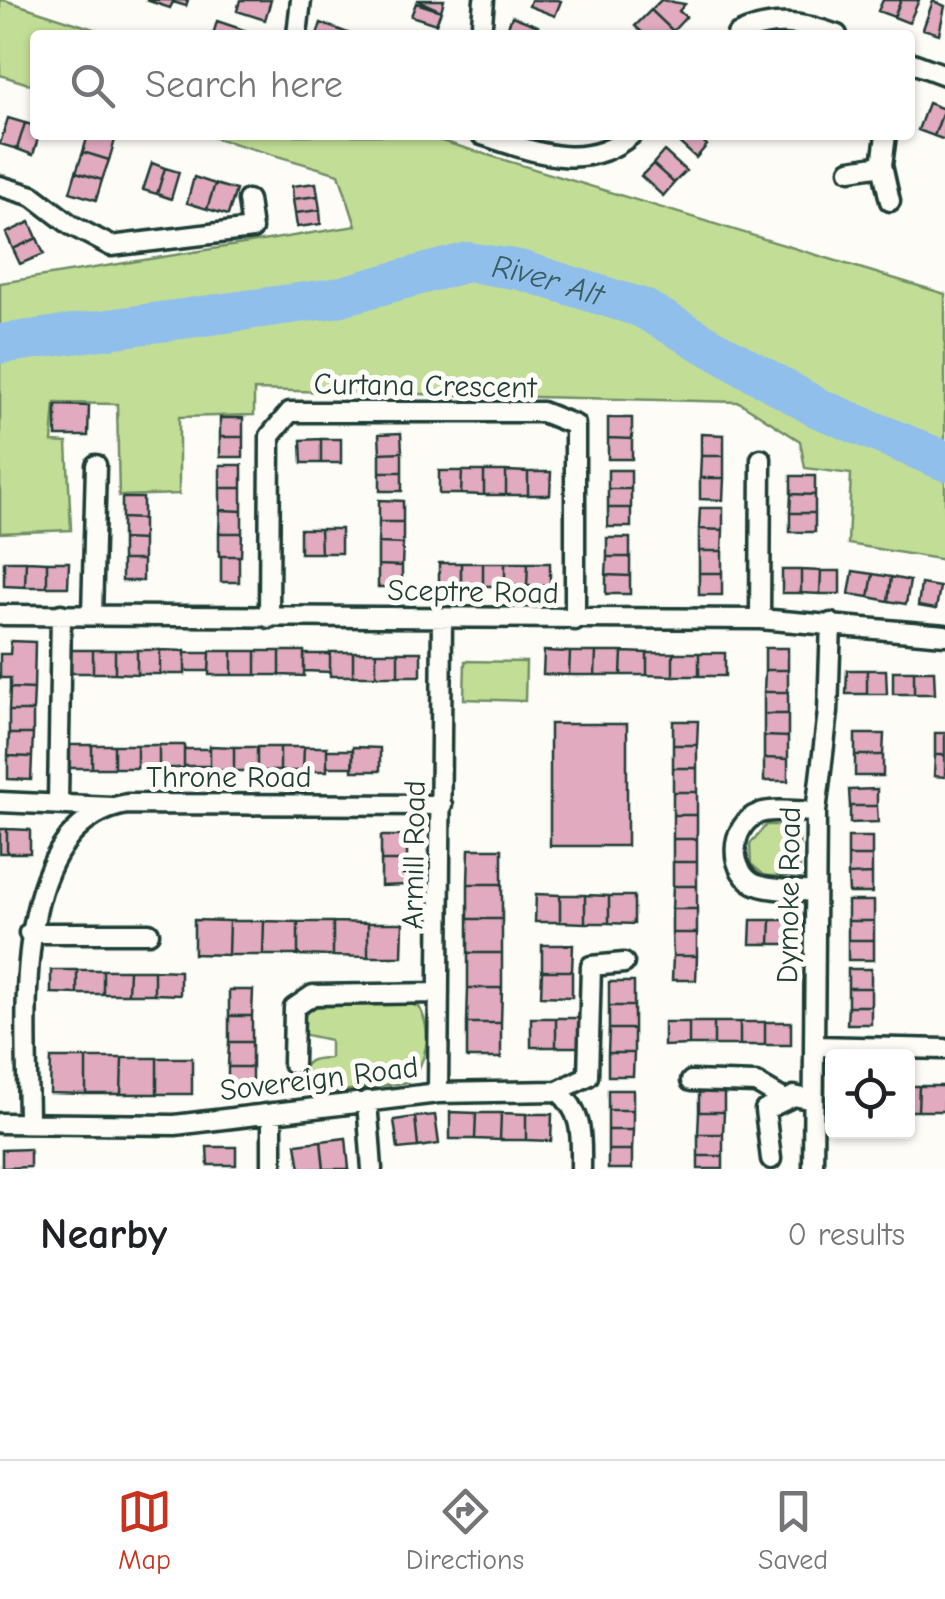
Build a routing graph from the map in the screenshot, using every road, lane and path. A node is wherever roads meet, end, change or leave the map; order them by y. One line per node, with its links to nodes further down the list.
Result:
1 (301, 0): 3 (street)
2 (484, 0): 4 (street)
3 (298, 30)
4 (481, 30)
5 (747, 30): 6 (street)
6 (809, 30)
7 (915, 67): 8 (street)
8 (945, 75)
9 (497, 140): 10 (street)
10 (622, 140)
11 (885, 140): 12 (street)
12 (882, 165): 13 (street); 16 (street)
13 (850, 170)
14 (0, 186): 15 (street)
15 (248, 200)
16 (890, 202)
17 (762, 458): 24 (street)
18 (96, 465): 20 (street)
19 (62, 614): 20 (street, Sceptre Road); 21 (street, Sceptre Road); 29 (street)
20 (92, 614): 22 (street, Sceptre Road)
21 (0, 615)
22 (269, 618): 23 (street, Sceptre Road); 25 (street, Curtana Crescent)
23 (442, 618): 25 (street, Sceptre Road); 30 (street, Armill Road)
24 (760, 619): 25 (street, Sceptre Road); 26 (street, Sceptre Road)
25 (575, 620)
26 (831, 622): 27 (street, Sceptre Road); 32 (street, Dymoke Road)
27 (945, 634)
28 (0, 802): 29 (street)
29 (58, 802): 31 (street)
30 (442, 805): 31 (street, Throne Road); 37 (street, Armill Road)
31 (111, 807): 34 (street, Throne Road)
32 (816, 812): 33 (street, Dymoke Road); 33 (street)
33 (815, 892): 38 (street, Dymoke Road)
34 (29, 933): 35 (street); 48 (street, Throne Road)
35 (150, 933)
36 (624, 963): 42 (street)
37 (439, 993): 40 (street); 43 (street, Armill Road)
38 (814, 1046): 39 (street); 45 (street, Dymoke Road)
39 (945, 1049)
40 (293, 1063)
41 (691, 1081): 44 (street)
42 (558, 1091): 43 (street, Sovereign Road); 53 (street)
43 (438, 1092): 46 (street, Sovereign Road)
44 (783, 1099): 45 (street); 50 (street)
45 (813, 1100): 54 (street, Dymoke Road)
46 (368, 1101): 47 (street, Sovereign Road); 52 (street)
47 (272, 1113): 48 (street, Sovereign Road); 51 (street)
48 (28, 1122): 49 (street, Sovereign Road)
49 (0, 1123)
50 (771, 1159)
51 (272, 1169)
52 (372, 1169)
53 (581, 1169)
54 (813, 1169)

